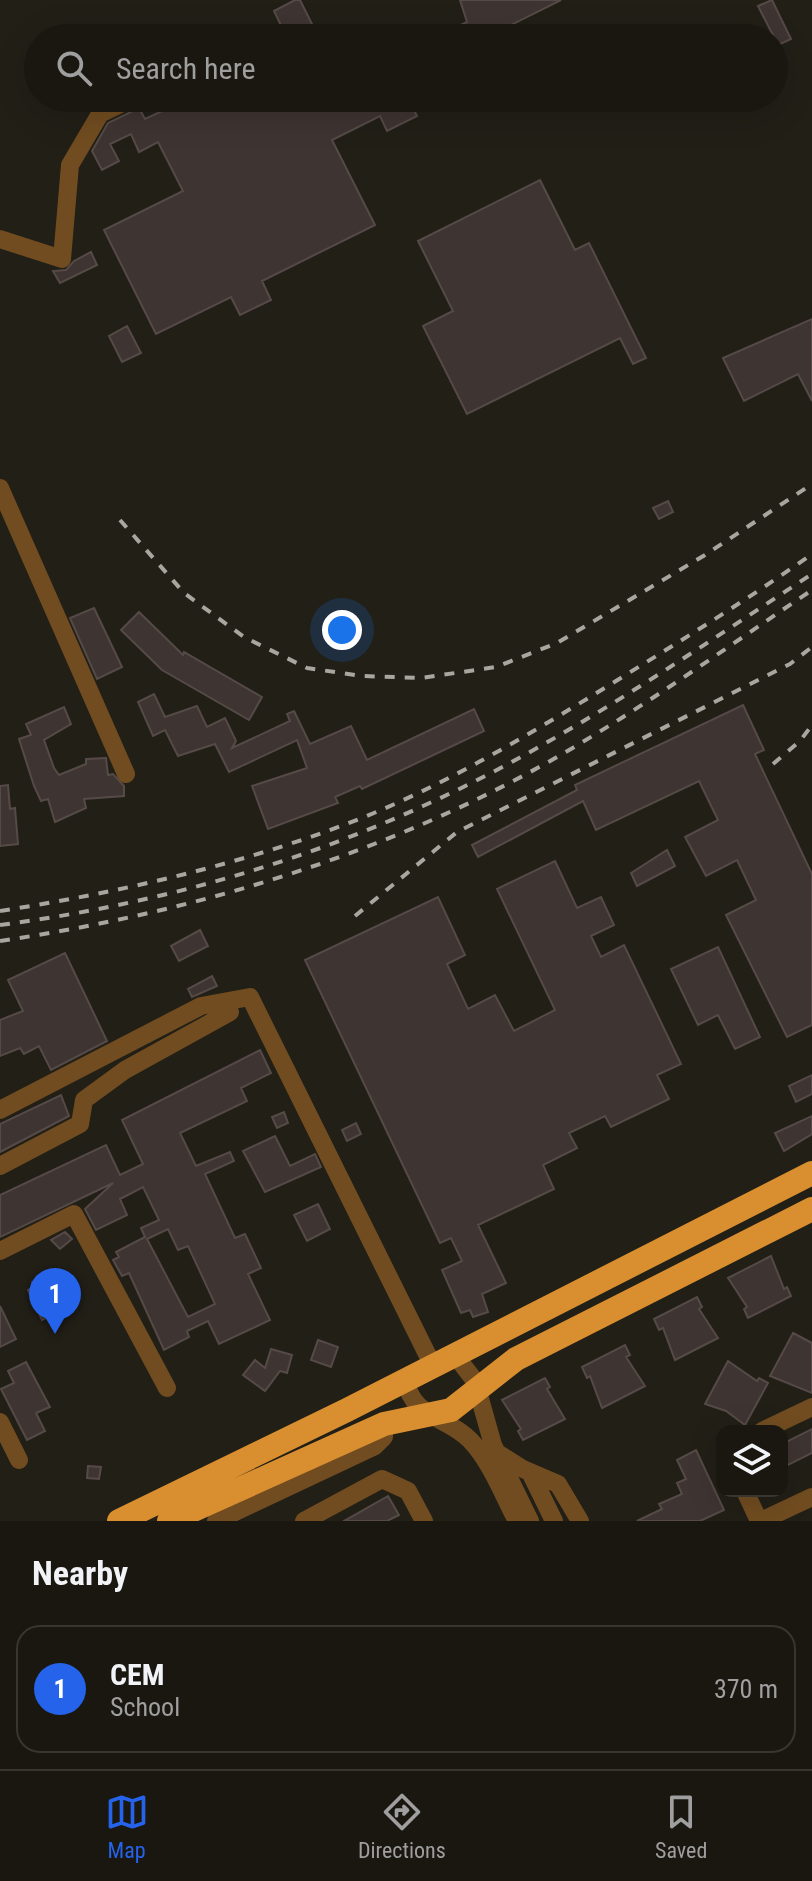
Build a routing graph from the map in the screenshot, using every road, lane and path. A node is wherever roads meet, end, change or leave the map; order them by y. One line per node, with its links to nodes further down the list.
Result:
1 (104, 112): 2 (street)
2 (0, 239)
3 (0, 488): 4 (street)
4 (126, 774)
5 (230, 1012): 7 (street)
6 (1, 1106): 12 (street)
7 (0, 1166)
8 (812, 1173): 11 (highway)
9 (812, 1209): 15 (highway)
10 (0, 1251): 14 (street)
11 (455, 1355): 12 (highway); 15 (street)
12 (433, 1366): 13 (highway)
13 (406, 1379): 16 (highway); 18 (street)
14 (167, 1388)
15 (477, 1388): 18 (highway); 22 (street)
16 (372, 1397): 20 (highway); 27 (highway)
17 (812, 1407): 21 (street)
18 (431, 1416): 20 (highway); 32 (street)
19 (0, 1422): 23 (street)
20 (384, 1424): 27 (highway)
21 (774, 1425)
22 (496, 1452): 24 (street); 33 (street)
23 (19, 1460)
24 (530, 1472): 34 (street); 35 (street)
25 (748, 1497): 36 (street)
26 (812, 1497): 36 (street)
27 (211, 1507): 28 (highway); 29 (highway)
28 (119, 1521)
29 (169, 1521)
30 (304, 1521): 31 (street)
31 (424, 1521)
32 (517, 1521)
33 (530, 1521)
34 (554, 1521)
35 (580, 1521)
36 (760, 1521)

